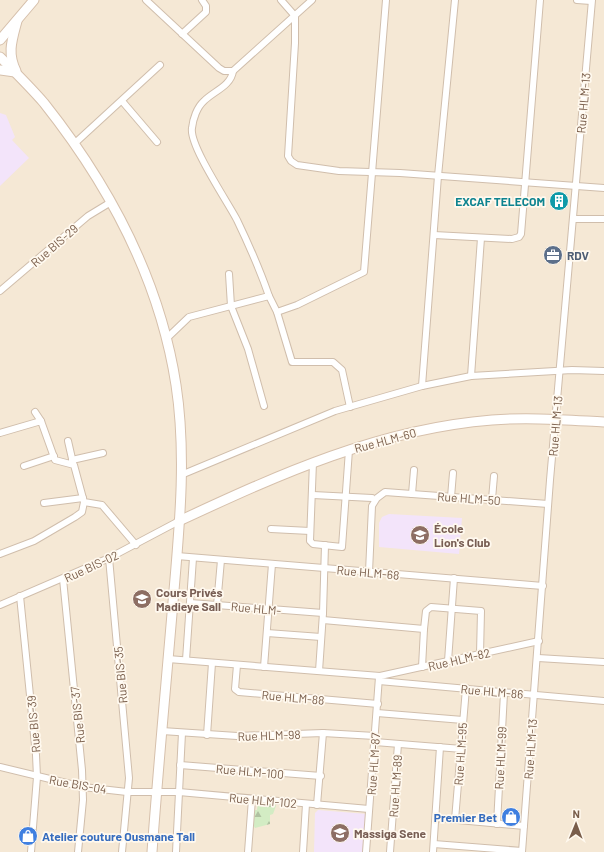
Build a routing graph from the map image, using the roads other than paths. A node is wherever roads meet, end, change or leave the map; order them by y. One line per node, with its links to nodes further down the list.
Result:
1 (34, 0): 12 (street)
2 (146, 0): 14 (street)
3 (202, 0): 14 (street)
4 (281, 0): 11 (street)
5 (312, 0): 11 (street)
6 (386, 0): 24 (street)
7 (455, 0): 25 (street)
8 (540, 0): 26 (street)
9 (577, 0): 10 (street)
10 (591, 1): 27 (street, Rue HLM-13)
11 (295, 16): 19 (street); 24 (street)
12 (16, 22): 13 (street); 15 (street); 20 (street)
13 (0, 29)
14 (182, 34): 19 (street)
15 (0, 40)
16 (0, 57): 20 (street)
17 (160, 65): 21 (street)
18 (0, 70): 20 (street)
19 (233, 71): 36 (street)
20 (17, 75): 23 (street)
21 (122, 101): 22 (street); 23 (street)
22 (157, 142)
23 (74, 144): 29 (street)
24 (371, 172): 25 (street); 38 (street)
25 (438, 176): 26 (street); 32 (street)
26 (526, 183): 27 (street); 33 (street)
27 (576, 187): 28 (street); 30 (street, Rue HLM-13)
28 (604, 188)
29 (111, 202): 35 (street, Rue BIS-29); 39 (street)
30 (573, 219): 31 (street); 40 (street, Rue HLM-13)
31 (604, 219)
32 (434, 235): 33 (street); 43 (street)
33 (481, 238): 42 (street)
34 (229, 274): 37 (street)
35 (0, 291)
36 (269, 296): 37 (street); 38 (street)
37 (232, 306): 39 (street); 44 (street)
38 (277, 312): 45 (street)
39 (166, 339): 60 (street)
40 (559, 371): 41 (street); 42 (street); 47 (street, Rue HLM-13)
41 (604, 371)
42 (471, 376): 43 (street)
43 (422, 386): 45 (street)
44 (264, 406)
45 (350, 406): 60 (street)
46 (35, 412): 48 (street)
47 (555, 419): 49 (street, Rue HLM-60); 52 (street, Rue HLM-60); 70 (street, Rue HLM-13)
48 (41, 421): 50 (street); 54 (street)
49 (604, 422)
50 (0, 432)
51 (68, 441): 56 (street)
52 (349, 450): 55 (street, Rue HLM-60); 65 (street)
53 (102, 453): 56 (street)
54 (54, 456): 56 (street); 57 (street)
55 (313, 462): 63 (street); 71 (street, Rue HLM-60)
56 (73, 463): 68 (street)
57 (24, 466)
58 (414, 470): 62 (street)
59 (453, 473): 64 (street)
60 (181, 475): 71 (street)
61 (494, 476): 67 (street)
62 (412, 494): 64 (street, Rue HLM-50); 83 (street, Rue HLM-50)
63 (313, 495): 65 (street); 73 (street)
64 (451, 496): 67 (street, Rue HLM-50)
65 (346, 497): 66 (street); 75 (street)
66 (372, 498)
67 (492, 499): 70 (street, Rue HLM-50)
68 (84, 500): 69 (street); 74 (street); 76 (street)
69 (44, 503)
70 (548, 504): 86 (street, Rue HLM-13)
71 (179, 521): 74 (street, Rue BIS-02); 77 (street)
72 (271, 529): 73 (street)
73 (310, 531): 75 (street)
74 (136, 545): 78 (street, Rue BIS-02)
75 (325, 545): 82 (street)
76 (0, 554)
77 (177, 556): 79 (street, Rue HLM-68); 101 (street)
78 (109, 558): 85 (street, Rue BIS-02); 131 (street, Rue BIS-35)
79 (193, 558): 80 (street, Rue HLM-68); 88 (street)
80 (221, 560): 81 (street, Rue HLM-68); 90 (street)
81 (272, 564): 82 (street, Rue HLM-68); 91 (street)
82 (325, 568): 83 (street, Rue HLM-68); 93 (street)
83 (369, 572): 84 (street, Rue HLM-68)
84 (454, 578): 86 (street, Rue HLM-68); 92 (street)
85 (63, 579): 87 (street, Rue BIS-02); 130 (street, Rue BIS-37)
86 (543, 586): 98 (street, Rue HLM-13)
87 (20, 596): 89 (street, Rue BIS-02); 129 (street, Rue BIS-39)
88 (190, 603): 90 (street, Rue HLM-); 102 (street)
89 (0, 605)
90 (217, 605): 91 (street, Rue HLM-)
91 (268, 609): 93 (street, Rue HLM-); 96 (street)
92 (452, 609): 95 (street); 99 (street); 103 (street)
93 (323, 613): 94 (street)
94 (322, 620): 95 (street); 97 (street)
95 (424, 629): 108 (street)
96 (267, 633): 97 (street); 107 (street)
97 (321, 636): 109 (street)
98 (539, 641): 99 (street, Rue HLM-82); 100 (street, Rue HLM-13)
99 (480, 654): 103 (street, Rue HLM-82)
100 (538, 658): 104 (street); 113 (street, Rue HLM-13)
101 (168, 659): 102 (street, Rue HLM-86); 118 (street)
102 (186, 660): 105 (street, Rue HLM-86)
103 (448, 661): 108 (street, Rue HLM-82)
104 (604, 662)
105 (212, 663): 106 (street, Rue HLM-86); 121 (street)
106 (237, 665): 107 (street, Rue HLM-86); 115 (street, Rue HLM-88)
107 (264, 667): 109 (street, Rue HLM-86)
108 (422, 667): 110 (street, Rue HLM-82)
109 (319, 672): 110 (street, Rue HLM-86)
110 (379, 679): 111 (street, Rue HLM-86); 115 (street, Rue HLM-87)
111 (466, 688): 112 (street, Rue HLM-86); 117 (street, Rue HLM-95)
112 (504, 692): 113 (street, Rue HLM-86); 140 (street, Rue HLM-99)
113 (534, 695): 114 (street, Rue HLM-86); 141 (street, Rue HLM-13)
114 (604, 701)
115 (378, 704): 116 (street, Rue HLM-87)
116 (377, 713): 117 (street); 122 (street, Rue HLM-87)
117 (463, 720): 125 (street, Rue HLM-95)
118 (162, 731): 119 (street, Rue HLM-98); 133 (street)
119 (182, 733): 121 (street, Rue HLM-98); 126 (street)
120 (323, 733): 121 (street, Rue HLM-98); 122 (street, Rue HLM-98); 128 (street)
121 (207, 735)
122 (375, 739): 123 (street, Rue HLM-98); 137 (street, Rue HLM-87)
123 (398, 744): 124 (street, Rue HLM-98); 152 (street, Rue HLM-89)
124 (440, 748): 125 (street, Rue HLM-98); 138 (street)
125 (462, 749): 139 (street, Rue HLM-95)
126 (180, 765): 128 (street, Rue HLM-100); 132 (street)
127 (0, 767): 129 (street, Rue BIS-04)
128 (321, 776): 136 (street)
129 (37, 777): 130 (street, Rue BIS-04); 144 (street, Rue BIS-39)
130 (83, 787): 131 (street, Rue BIS-04); 145 (street, Rue BIS-37)
131 (127, 792): 133 (street, Rue BIS-04); 146 (street, Rue BIS-35)
132 (178, 792): 133 (street, Rue HLM-102); 134 (street, Rue HLM-102); 148 (street)
133 (156, 793): 147 (street)
134 (252, 799): 135 (street, Rue HLM-102); 149 (street)
135 (306, 804): 136 (street, Rue HLM-102); 150 (street)
136 (318, 805): 137 (street, Rue HLM-102)
137 (369, 809): 151 (street, Rue HLM-87)
138 (436, 818): 139 (street); 142 (street)
139 (455, 820): 140 (street)
140 (497, 824): 141 (street)
141 (524, 826): 143 (street, Rue HLM-13)
142 (434, 844): 143 (street); 153 (street)
143 (522, 851)
144 (31, 852)
145 (78, 852)
146 (122, 852)
147 (152, 852)
148 (176, 852)
149 (248, 852)
150 (302, 852)
151 (366, 852)
152 (390, 852)
153 (433, 852)

